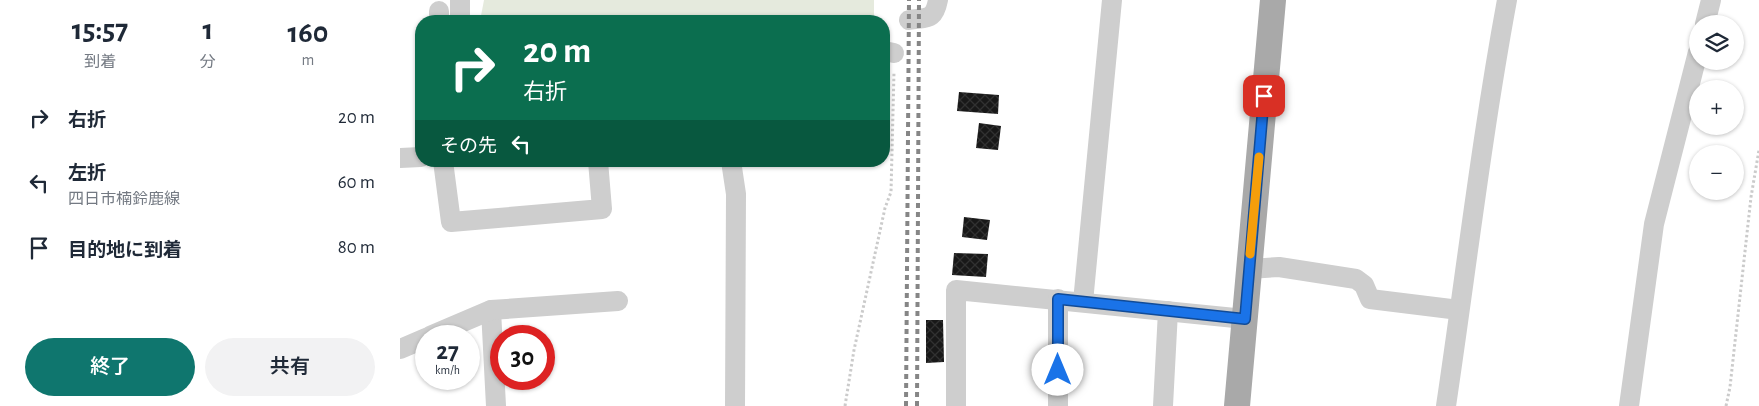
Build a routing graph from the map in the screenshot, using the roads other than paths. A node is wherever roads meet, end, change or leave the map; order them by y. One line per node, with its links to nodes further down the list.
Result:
1 (460, 0): 7 (street)
2 (938, 0): 9 (street)
3 (1112, 0): 19 (street)
4 (1273, 0): 16 (main road)
5 (1507, 0): 21 (street)
6 (1711, 0): 8 (street)
7 (460, 15)
8 (1707, 15)
9 (909, 20)
10 (1693, 70): 34 (street)
11 (415, 157): 12 (street)
12 (400, 158)
13 (444, 167): 14 (street)
14 (598, 167)
15 (731, 167): 28 (street)
16 (1249, 269): 21 (street); 23 (main road)
17 (1058, 299): 19 (street); 29 (street); 30 (street)
18 (618, 301): 20 (street)
19 (1082, 302): 22 (street)
20 (491, 310): 24 (street); 27 (street)
21 (1459, 310): 33 (street)
22 (1168, 311): 23 (street); 31 (street)
23 (1245, 319): 32 (main road)
24 (456, 325)
25 (415, 343): 26 (street)
26 (400, 349)
27 (496, 406)
28 (735, 406)
29 (956, 406)
30 (1058, 406)
31 (1163, 406)
32 (1237, 406)
33 (1446, 406)
34 (1629, 406)

